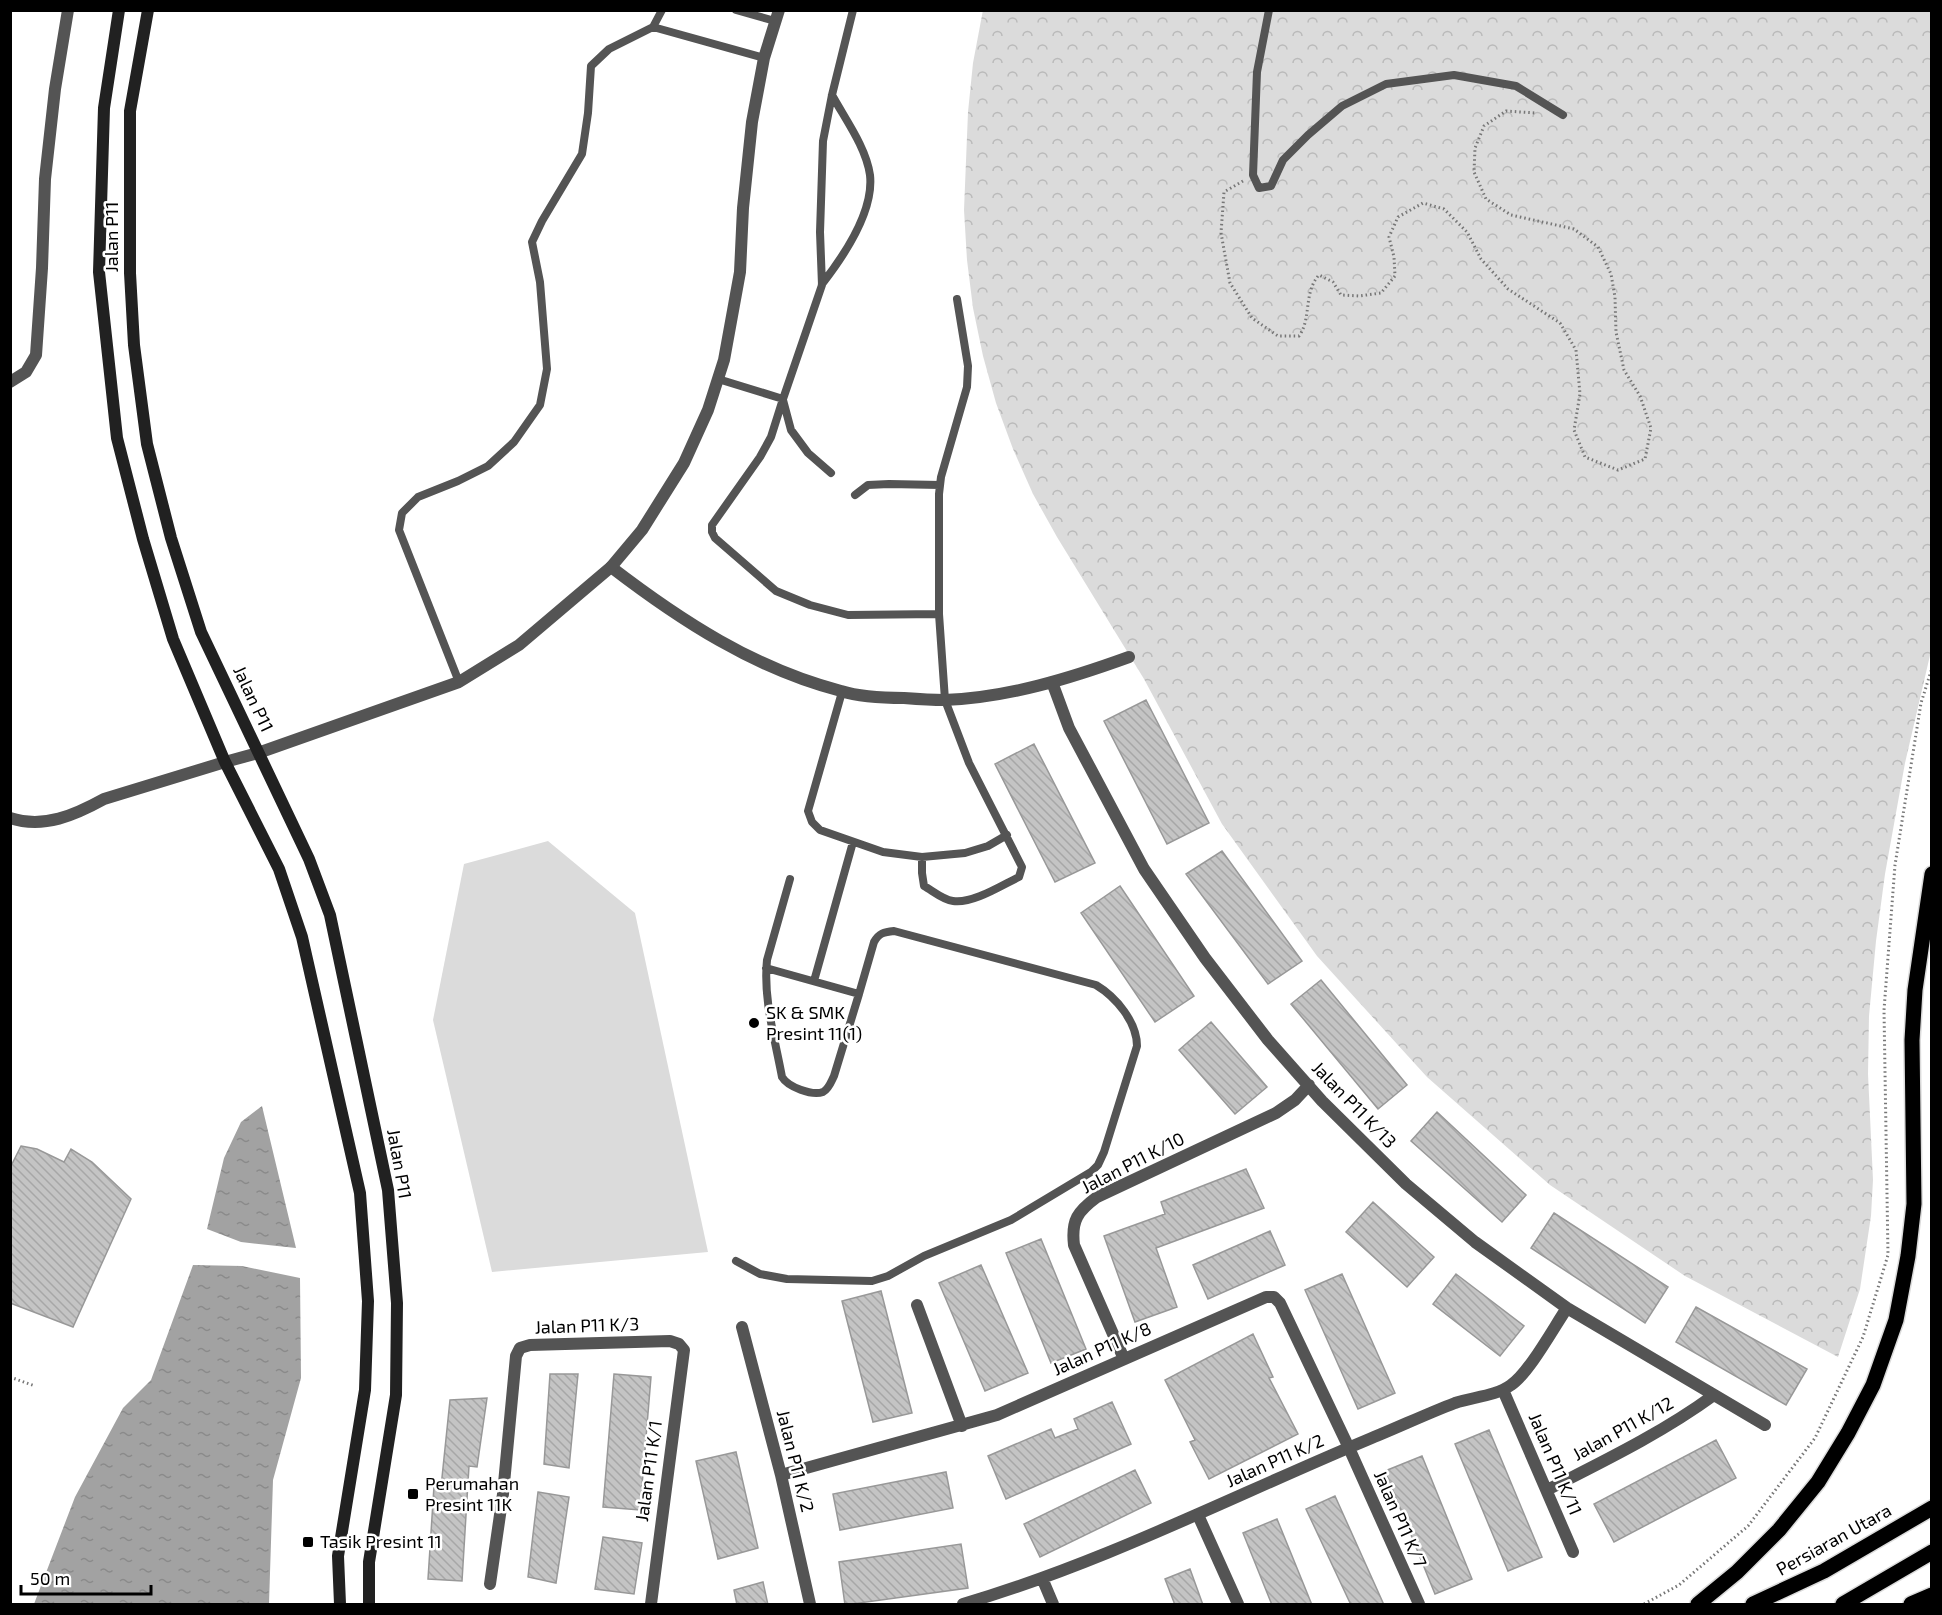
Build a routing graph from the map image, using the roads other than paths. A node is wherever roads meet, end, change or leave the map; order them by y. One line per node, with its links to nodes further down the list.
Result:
1 (68, 10): 16 (street)
2 (119, 10): 29 (main road, Jalan P11)
3 (148, 10): 28 (main road, Jalan P11)
4 (662, 10): 9 (lane)
5 (736, 10): 8 (lane)
6 (853, 10): 11 (lane)
7 (1269, 10): 12 (lane)
8 (777, 16): 10 (street)
9 (653, 27): 10 (lane); 24 (lane)
10 (764, 58): 15 (street)
11 (831, 95): 13 (lane); 13 (lane)
12 (1563, 115)
13 (822, 285): 17 (lane)
14 (957, 299): 19 (lane)
15 (718, 379): 17 (lane); 21 (street)
16 (10, 382)
17 (783, 399): 18 (lane); 22 (lane)
18 (831, 473)
19 (940, 485): 20 (lane); 22 (lane)
20 (855, 495)
21 (611, 567): 24 (street); 26 (street)
22 (939, 614): 27 (lane)
23 (1129, 657): 25 (street)
24 (459, 682): 28 (street)
25 (1052, 682): 27 (street); 39 (street, Jalan P11 K/13)
26 (842, 692): 27 (street); 32 (lane)
27 (945, 700): 31 (lane)
28 (258, 753): 29 (street); 59 (main road, Jalan P11)
29 (225, 762): 30 (street); 62 (main road, Jalan P11)
30 (10, 818)
31 (1007, 835): 33 (lane); 33 (lane)
32 (853, 842): 33 (lane); 37 (lane)
33 (922, 857)
34 (1932, 874): 71 (main road)
35 (790, 879): 36 (lane)
36 (766, 968): 37 (lane); 38 (lane)
37 (814, 981): 38 (lane)
38 (859, 994): 40 (lane)
39 (1309, 1086): 42 (street, Jalan P11 K/13); 45 (street, Jalan P11 K/10)
40 (736, 1261)
41 (917, 1305): 49 (street)
42 (1567, 1308): 46 (street, Jalan P11 K/2); 47 (street, Jalan P11 K/13)
43 (742, 1327): 51 (street, Jalan P11 K/2)
44 (679, 1344): 58 (street, Jalan P11 K/3); 65 (street, Jalan P11 K/1)
45 (1124, 1359): 49 (street, Jalan P11 K/8); 50 (street, Jalan P11 K/8)
46 (1503, 1390): 50 (street, Jalan P11 K/2); 52 (street, Jalan P11 K/11)
47 (1714, 1395): 48 (street, Jalan P11 K/13); 52 (street, Jalan P11 K/12)
48 (1765, 1425)
49 (962, 1426): 51 (street, Jalan P11 K/8)
50 (1349, 1448): 54 (street, Jalan P11 K/2); 70 (street, Jalan P11 K/7)
51 (781, 1475): 66 (street, Jalan P11 K/2)
52 (1547, 1490): 55 (street, Jalan P11 K/11)
53 (1932, 1508): 72 (main road, Persiaran Utara)
54 (1198, 1515): 57 (street, Jalan P11 K/2); 69 (street)
55 (1573, 1552)
56 (1932, 1552): 73 (main road)
57 (1042, 1578): 61 (street, Jalan P11 K/2); 68 (street)
58 (490, 1584)
59 (369, 1591): 63 (main road, Jalan P11); 64 (main road)
60 (1932, 1595): 74 (main road)
61 (979, 1602): 67 (street, Jalan P11 K/2)
62 (340, 1605)
63 (369, 1605)
64 (378, 1605)
65 (651, 1605)
66 (810, 1605)
67 (963, 1605)
68 (1053, 1605)
69 (1238, 1605)
70 (1419, 1605)
71 (1698, 1605)
72 (1753, 1605)
73 (1843, 1605)
74 (1911, 1605)

